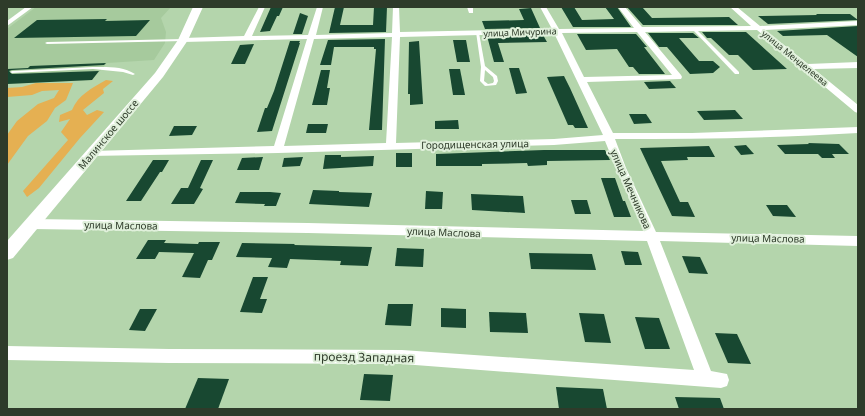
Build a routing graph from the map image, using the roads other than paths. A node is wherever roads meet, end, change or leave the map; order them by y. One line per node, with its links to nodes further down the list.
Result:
1 (30, 7): 10 (street)
2 (198, 7): 19 (main road, Малинское шоссе)
3 (262, 7): 18 (street)
4 (320, 7): 17 (street)
5 (396, 7): 16 (street)
6 (543, 7): 14 (street, улица Мечникова)
7 (621, 7): 12 (street)
8 (733, 7): 11 (street, улица Менделеева)
9 (858, 23): 11 (street, улица Мичурина)
10 (7, 24)
11 (758, 28): 13 (street, улица Мичурина); 22 (street, улица Менделеева)
12 (639, 29): 13 (street, улица Мичурина); 14 (street, улица Мичурина); 27 (street)
13 (694, 29): 25 (lane)
14 (557, 30): 15 (street, улица Мичурина); 27 (street, улица Мечникова)
15 (477, 33): 16 (street, улица Мичурина); 23 (lane)
16 (396, 35): 17 (street, улица Мичурина); 31 (street)
17 (311, 38): 18 (street, улица Мичурина); 32 (street)
18 (247, 39): 19 (street, улица Мичурина)
19 (183, 40): 20 (lane); 33 (main road, Малинское шоссе)
20 (47, 43)
21 (858, 65): 22 (street)
22 (807, 67): 28 (street, улица Менделеева)
23 (482, 68)
24 (12, 72): 26 (lane)
25 (737, 73)
26 (133, 74)
27 (581, 80): 30 (street, улица Мечникова)
28 (858, 110)
29 (858, 130): 30 (street, Городищенская улица)
30 (609, 137): 31 (street, Городищенская улица); 35 (street, улица Мечникова)
31 (390, 146): 32 (street, Городищенская улица)
32 (278, 150): 33 (street, Городищенская улица)
33 (92, 154): 34 (main road, Малинское шоссе)
34 (32, 224): 35 (street, улица Маслова); 37 (main road, Малинское шоссе)
35 (652, 236): 36 (street, улица Маслова); 39 (street, улица Мечникова)
36 (857, 241)
37 (7, 253)
38 (7, 353): 39 (street, проезд Западная)
39 (713, 379)

